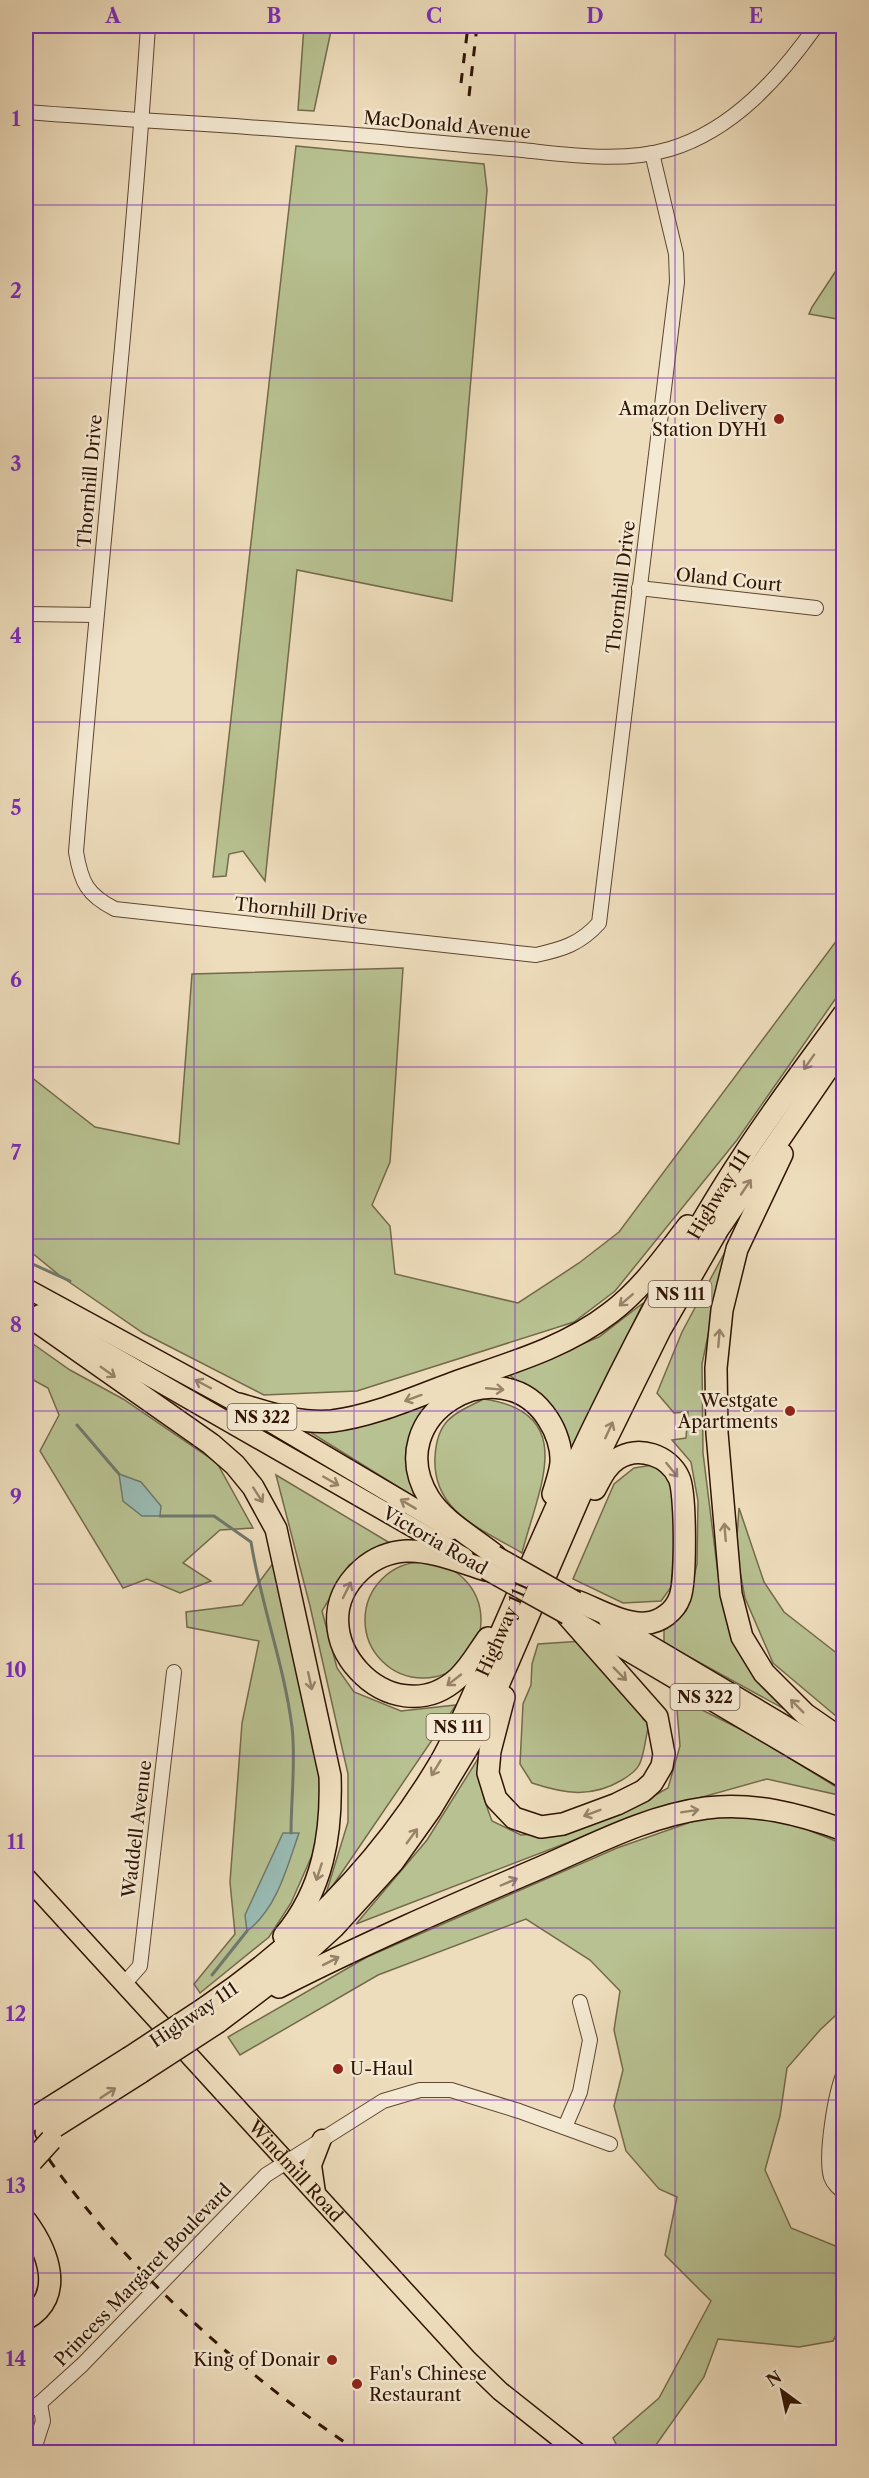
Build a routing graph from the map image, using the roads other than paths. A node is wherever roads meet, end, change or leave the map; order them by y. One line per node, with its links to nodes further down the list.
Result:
1 (148, 26): 4 (street, Thornhill Drive)
2 (816, 26): 5 (street, MacDonald Avenue)
3 (26, 112): 4 (street, MacDonald Avenue)
4 (142, 121): 5 (street, MacDonald Avenue); 9 (street, Thornhill Drive)
5 (652, 153): 6 (street, Thornhill Drive)
6 (639, 588): 7 (street, Oland Court); 9 (street, Thornhill Drive)
7 (816, 608)
8 (26, 614): 9 (street)
9 (96, 615)
10 (843, 1014): 13 (highway, Highway 111 / NS 111, one-way to 13)
11 (843, 1045): 12 (highway, Highway 111 / NS 111)
12 (830, 1062): 18 (highway, Highway 111 / NS 111, one-way to 12); 25 (highway, one-way to 12)
13 (742, 1157): 17 (highway, one-way to 17); 19 (highway, Highway 111 / NS 111)
14 (26, 1288): 17 (main road, Victoria Road / NS 322, one-way to 14)
15 (26, 1306): 20 (main road, Victoria Road / NS 322, one-way to 20)
16 (26, 1314): 31 (highway, one-way to 31)
17 (239, 1404): 20 (main road, Victoria Road / NS 322, one-way to 17)
18 (560, 1541): 22 (highway, one-way to 22); 23 (highway, Highway 111 / NS 111)
19 (538, 1551): 20 (highway, one-way to 19); 21 (highway, Highway 111 / NS 111)
20 (490, 1562): 21 (highway, one-way to 20); 22 (main road, Victoria Road / NS 322, bridge)
21 (524, 1582): 31 (highway, Highway 111 / NS 111, one-way to 31)
22 (571, 1608): 23 (highway, one-way to 23); 26 (main road, Victoria Road / NS 322); 27 (main road, Victoria Road / NS 322)
23 (526, 1618): 31 (highway, Highway 111 / NS 111, one-way to 23)
24 (174, 1672): 30 (street, Waddell Avenue)
25 (843, 1741)
26 (843, 1760)
27 (843, 1779)
28 (843, 1830): 31 (highway, one-way to 28)
29 (26, 1877): 30 (main road, Windmill Road)
30 (124, 1984): 41 (main road, Windmill Road)
31 (237, 1998): 34 (highway, Highway 111 / NS 111, bridge)
32 (580, 2002): 37 (street)
33 (843, 2073): 42 (street)
34 (69, 2107): 35 (highway); 36 (highway, Highway 111 / NS 111); 40 (highway, Highway 111 / NS 111)
35 (26, 2112)
36 (26, 2123)
37 (565, 2127): 38 (street, Princess Margaret Boulevard); 39 (street, Princess Margaret Boulevard)
38 (322, 2139): 41 (street, Princess Margaret Boulevard); 43 (main road)
39 (610, 2144)
40 (28, 2158)
41 (286, 2162): 43 (main road, Windmill Road); 48 (street, Princess Margaret Boulevard)
42 (843, 2192)
43 (316, 2195): 51 (main road, Windmill Road)
44 (26, 2221): 46 (highway)
45 (26, 2241): 46 (highway)
46 (46, 2256): 47 (highway)
47 (26, 2319)
48 (40, 2403): 49 (street, Princess Margaret Boulevard); 50 (street)
49 (26, 2412)
50 (33, 2452)
51 (578, 2452)

